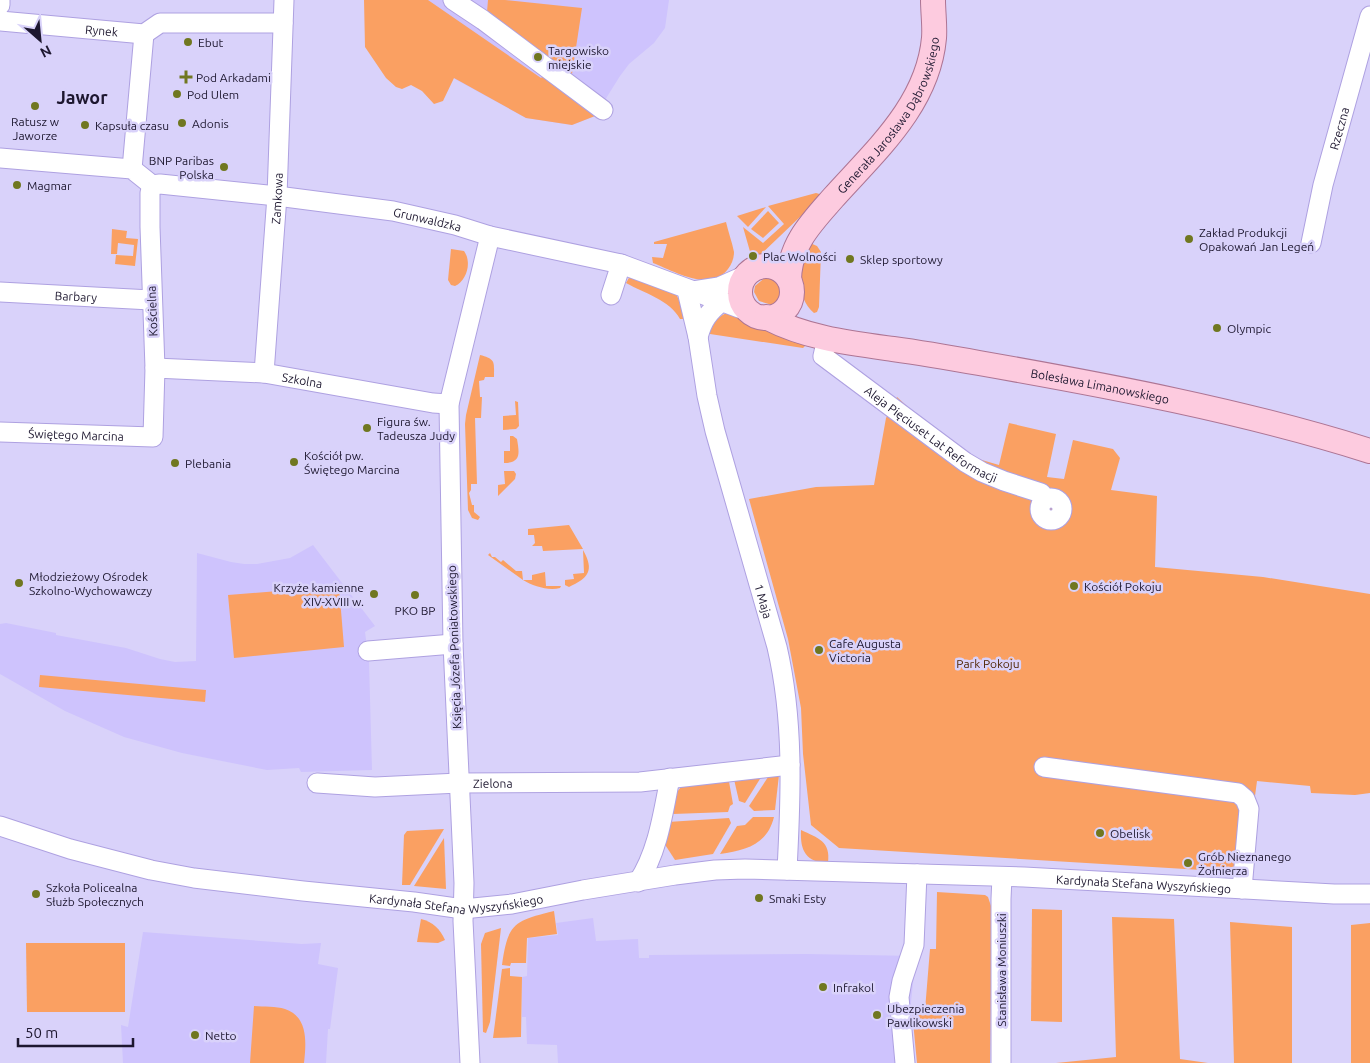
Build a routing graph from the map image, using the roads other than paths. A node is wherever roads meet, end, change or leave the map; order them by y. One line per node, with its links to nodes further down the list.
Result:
1 (0, 0): 5 (street)
2 (284, 0): 8 (street, Zamkowa)
3 (453, 0): 10 (street)
4 (933, 0): 15 (main road, Generała Jarosława Dąbrowskiego)
5 (0, 5)
6 (1370, 16): 17 (street, Rzeczna)
7 (0, 21): 9 (street, Rynek)
8 (283, 23): 9 (street); 14 (street, Zamkowa)
9 (144, 34): 12 (street)
10 (603, 110)
11 (0, 158): 12 (street)
12 (132, 169): 13 (street)
13 (152, 185): 14 (street, Grunwaldzka); 24 (street, Kościelna)
14 (277, 196): 16 (street, Grunwaldzka); 31 (street, Zamkowa)
15 (815, 218): 19 (main road); 20 (main road)
16 (490, 236): 18 (street, Grunwaldzka); 32 (street, Księcia Józefa Poniatowskiego)
17 (1310, 243)
18 (621, 264): 21 (street, Grunwaldzka); 23 (street)
19 (751, 271): 20 (main road); 21 (street); 27 (main road)
20 (789, 279): 26 (main road)
21 (693, 291): 25 (street); 28 (street, 1 Maja)
22 (0, 292): 24 (street, Barbary)
23 (612, 295)
24 (151, 300): 30 (street, Kościelna)
25 (722, 301): 27 (street); 28 (street)
26 (789, 304): 27 (main road); 29 (main road)
27 (758, 315): 29 (main road)
28 (698, 337): 39 (street, 1 Maja)
29 (825, 347): 35 (main road, Bolesława Limanowskiego); 36 (street, Aleja Pięciuset Lat Reformacji)
30 (155, 368): 31 (street, Szkolna); 34 (street, Kościelna)
31 (264, 373): 32 (street, Szkolna)
32 (449, 404): 37 (street, Księcia Józefa Poniatowskiego)
33 (0, 432): 34 (street, Świętego Marcina)
34 (153, 437)
35 (1370, 451)
36 (1045, 498)
37 (453, 644): 38 (street); 43 (street, Księcia Józefa Poniatowskiego)
38 (368, 651)
39 (790, 765): 41 (street, Zielona); 45 (street, 1 Maja)
40 (1044, 767): 49 (street)
41 (670, 778): 43 (street, Zielona); 48 (street)
42 (317, 783): 43 (street, Zielona)
43 (459, 783): 51 (street, Księcia Józefa Poniatowskiego)
44 (0, 826): 51 (street, Kardynała Stefana Wyszyńskiego)
45 (787, 870): 46 (street, Kardynała Stefana Wyszyńskiego); 48 (street, Kardynała Stefana Wyszyńskiego)
46 (917, 874): 47 (street, Kardynała Stefana Wyszyńskiego); 53 (street)
47 (1002, 877): 49 (street, Kardynała Stefana Wyszyńskiego); 54 (street, Stanisława Moniuszki)
48 (638, 882): 51 (street, Kardynała Stefana Wyszyńskiego)
49 (1242, 889): 50 (street, Kardynała Stefana Wyszyńskiego)
50 (1370, 894)
51 (463, 909): 52 (street, Księcia Józefa Poniatowskiego)
52 (470, 1063)
53 (905, 1063)
54 (1001, 1063)

